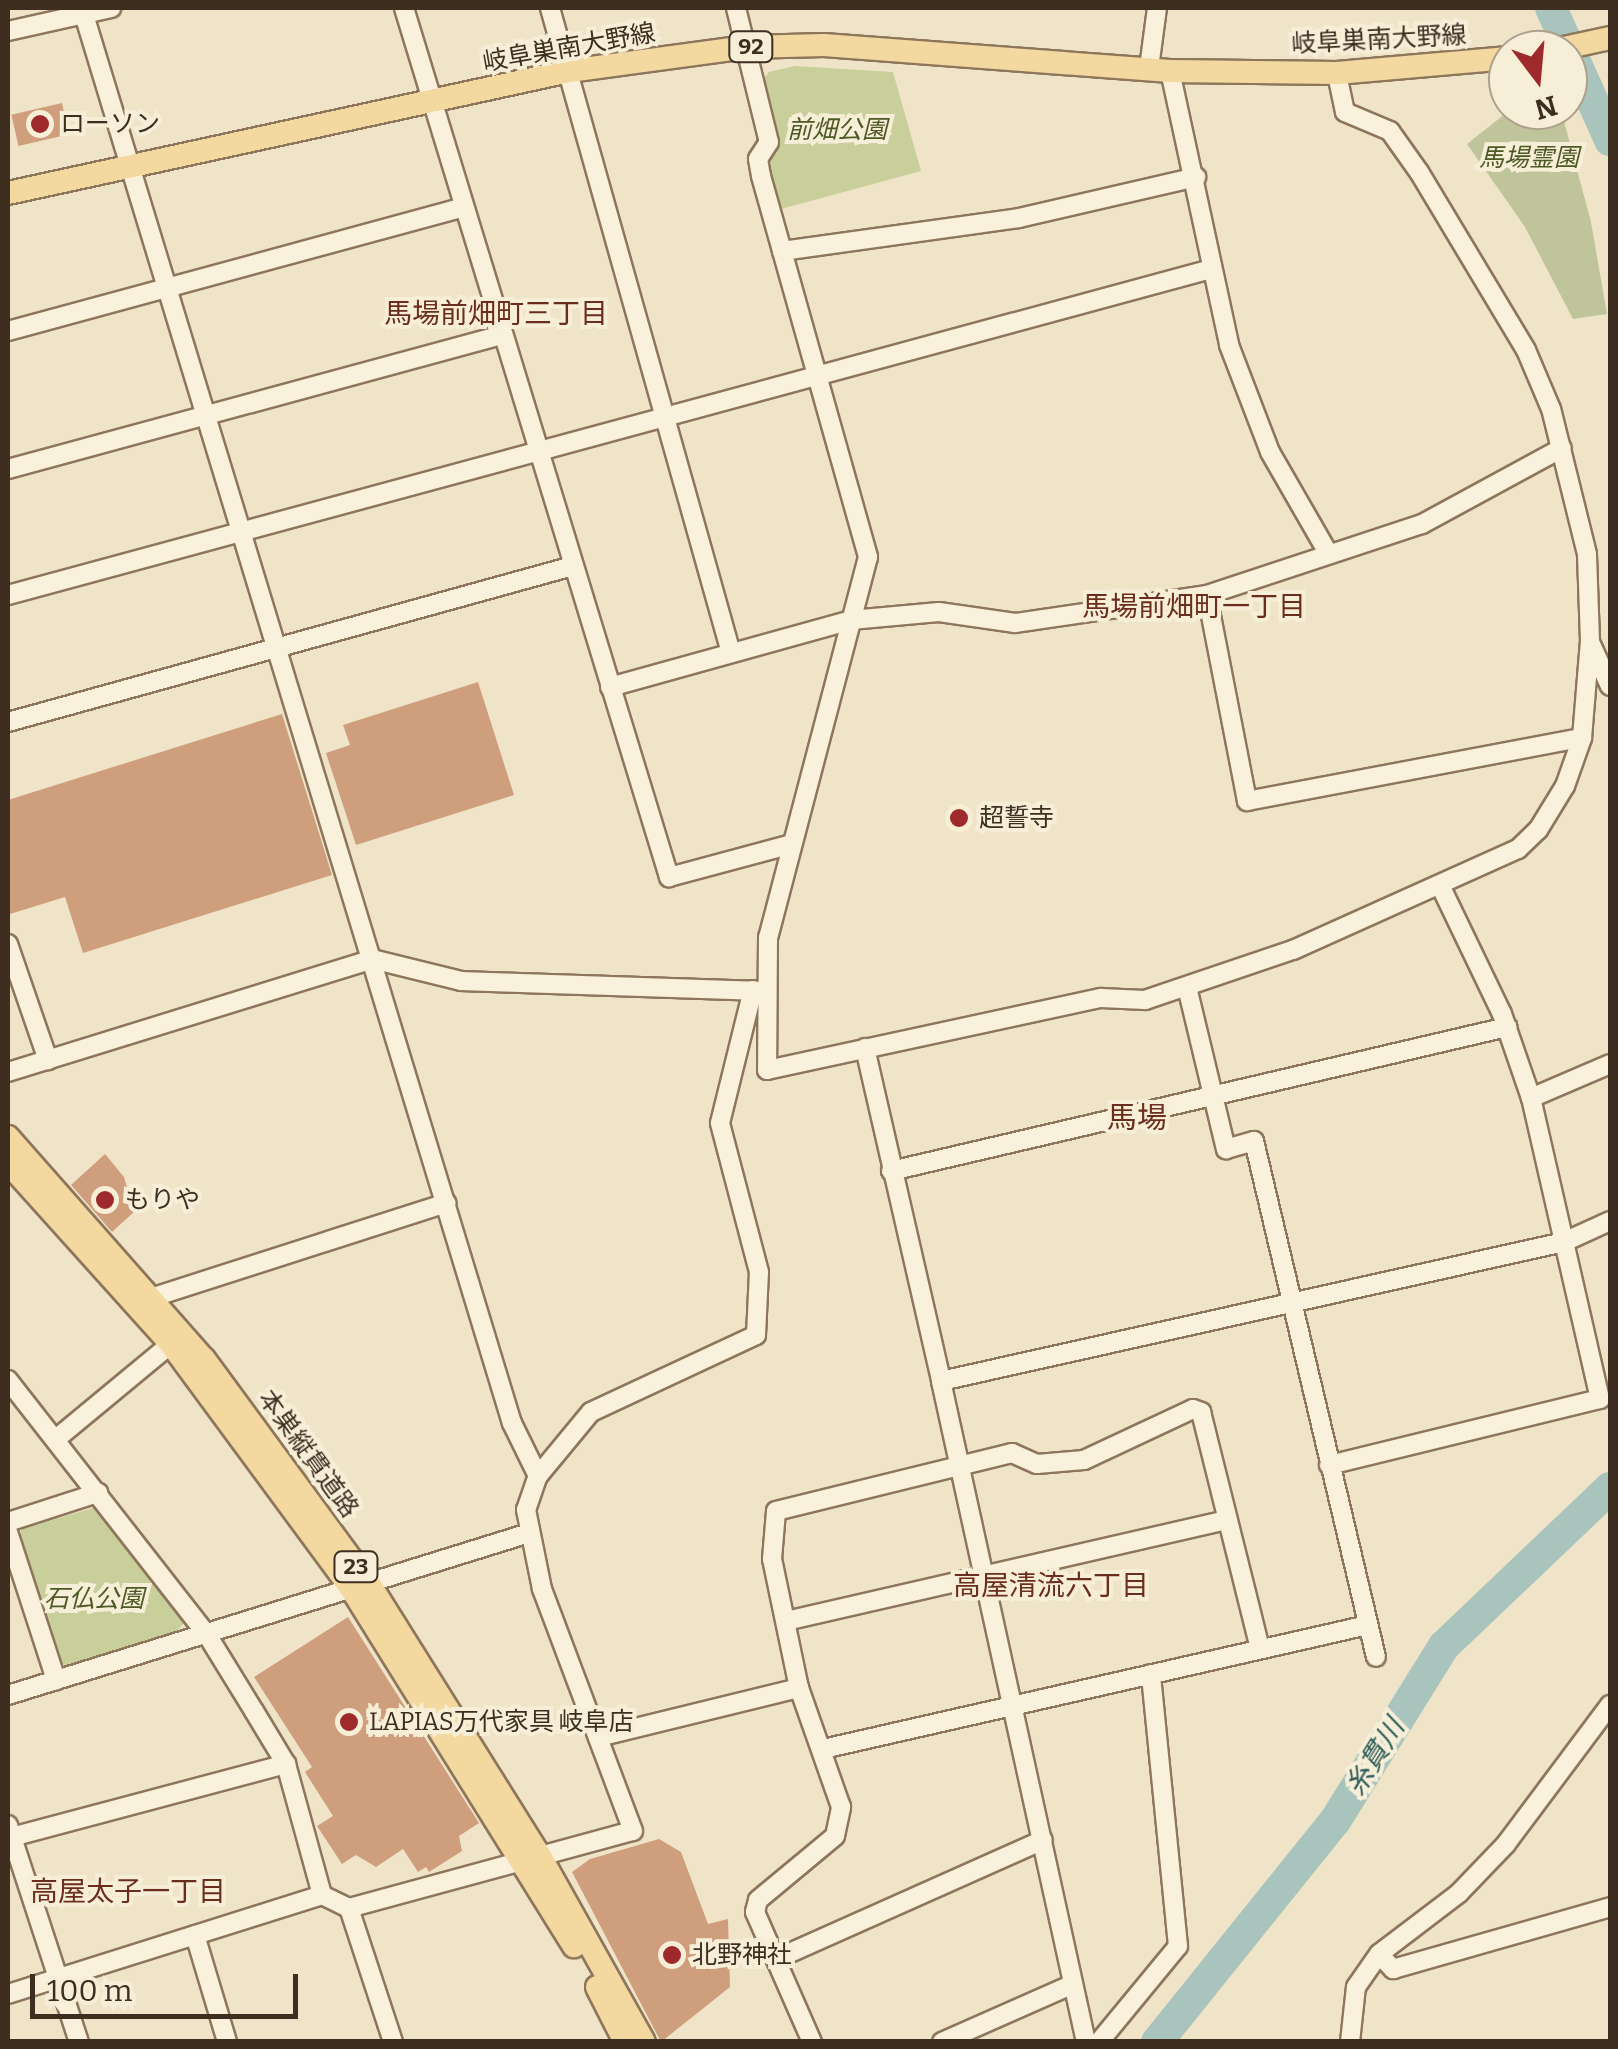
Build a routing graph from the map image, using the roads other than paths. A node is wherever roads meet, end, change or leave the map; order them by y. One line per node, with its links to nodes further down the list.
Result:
1 (111, 8): 6 (street)
2 (404, 8): 13 (street)
3 (550, 8): 11 (street)
4 (736, 8): 8 (street)
5 (1156, 8): 10 (street)
6 (83, 10): 7 (street); 14 (street)
7 (8, 31)
8 (746, 48): 10 (main road, 岐阜巣南大野線 / 92); 11 (main road, 岐阜巣南大野線 / 92); 18 (street)
9 (1488, 60): 12 (main road, 岐阜巣南大野線 / 92)
10 (1160, 70): 12 (main road, 岐阜巣南大野線 / 92); 15 (street)
11 (569, 71): 13 (main road, 岐阜巣南大野線 / 92); 25 (street)
12 (1336, 73): 26 (street)
13 (430, 102): 14 (main road, 岐阜巣南大野線 / 92); 17 (street)
14 (129, 166): 16 (main road, 岐阜巣南大野線 / 92); 20 (street)
15 (1196, 177): 18 (street); 19 (street)
16 (8, 192)
17 (462, 208): 20 (street); 22 (street)
18 (782, 251): 23 (street)
19 (1211, 269): 23 (street); 30 (street)
20 (170, 286): 21 (street); 24 (street)
21 (8, 331)
22 (502, 335): 24 (street); 27 (street)
23 (818, 372): 25 (street); 34 (street)
24 (209, 414): 28 (street); 29 (street)
25 (667, 414): 27 (street); 37 (street)
26 (1562, 448): 30 (street); 35 (street)
27 (538, 449): 29 (street); 31 (street)
28 (8, 469)
29 (246, 531): 32 (street); 36 (street)
30 (1328, 553): 33 (street)
31 (573, 566): 36 (street); 39 (street)
32 (8, 595)
33 (1206, 595): 34 (street); 41 (street)
34 (850, 620): 37 (street); 42 (street)
35 (1590, 641): 38 (street); 41 (street)
36 (282, 651): 40 (street); 45 (street)
37 (731, 652): 39 (street)
38 (1610, 686)
39 (610, 688): 42 (street)
40 (8, 722)
41 (1582, 738): 43 (street)
42 (792, 844): 47 (street)
43 (1442, 887): 46 (street); 48 (street)
44 (8, 944): 50 (street)
45 (372, 958): 47 (street); 50 (street); 58 (street)
46 (1187, 987): 49 (street); 53 (street)
47 (758, 990): 49 (street); 69 (street)
48 (1507, 1027): 53 (street); 54 (street)
49 (865, 1048): 57 (street)
50 (48, 1060): 52 (street)
51 (1610, 1064): 54 (street)
52 (8, 1072)
53 (1214, 1096): 57 (street); 62 (street)
54 (1531, 1098): 60 (street)
55 (8, 1137): 61 (main road, 本巣縦貫道路 / 23)
56 (8, 1163): 61 (main road, 本巣縦貫道路 / 23)
57 (891, 1170): 65 (street)
58 (446, 1203): 61 (street); 69 (street)
59 (1610, 1221): 60 (street)
60 (1564, 1242): 62 (street); 68 (street)
61 (143, 1299): 63 (main road, 本巣縦貫道路 / 23); 76 (main road, 本巣縦貫道路 / 23)
62 (1290, 1303): 65 (street); 68 (street)
63 (171, 1344): 66 (street); 76 (main road, 本巣縦貫道路 / 23)
64 (8, 1380): 66 (street)
65 (941, 1381): 67 (street)
66 (56, 1439): 70 (street)
67 (959, 1464): 71 (street); 75 (street); 77 (street)
68 (1329, 1464): 78 (street)
69 (538, 1476): 74 (street)
70 (98, 1493): 72 (street); 79 (street)
71 (1227, 1520): 75 (street); 80 (street)
72 (8, 1522)
73 (8, 1532): 83 (street)
74 (526, 1534): 76 (street); 88 (street)
75 (983, 1580): 77 (street); 86 (street)
76 (359, 1585): 79 (street); 93 (main road, 本巣縦貫道路 / 23)
77 (786, 1620): 84 (street)
78 (1368, 1625): 80 (street); 81 (street)
79 (206, 1633): 83 (street); 90 (street)
80 (1260, 1648): 82 (street)
81 (1376, 1657)
82 (1151, 1674): 86 (street); 111 (street)
83 (56, 1680): 85 (street)
84 (799, 1688): 88 (street); 89 (street)
85 (8, 1695)
86 (1014, 1707): 89 (street); 92 (street)
87 (1610, 1708): 98 (street)
88 (598, 1736): 93 (street)
89 (823, 1749): 99 (street)
90 (286, 1764): 91 (street); 94 (street)
91 (9, 1833): 100 (street)
92 (1043, 1840): 99 (street); 101 (street)
93 (533, 1858): 95 (street); 106 (main road, 本巣縦貫道路 / 23); 107 (main road, 本巣縦貫道路 / 23)
94 (322, 1895): 95 (street); 97 (street)
95 (350, 1908): 105 (street)
96 (1610, 1908): 98 (street)
97 (195, 1936): 100 (street); 104 (street)
98 (1379, 1954): 112 (street)
99 (776, 1960): 108 (street)
100 (59, 1978): 102 (street); 103 (street)
101 (1071, 1985): 109 (street); 110 (street)
102 (8, 1994)
103 (79, 2042)
104 (227, 2042)
105 (392, 2042)
106 (625, 2042)
107 (644, 2042)
108 (812, 2042)
109 (942, 2042)
110 (1086, 2042)
111 (1099, 2042)
112 (1350, 2042)

